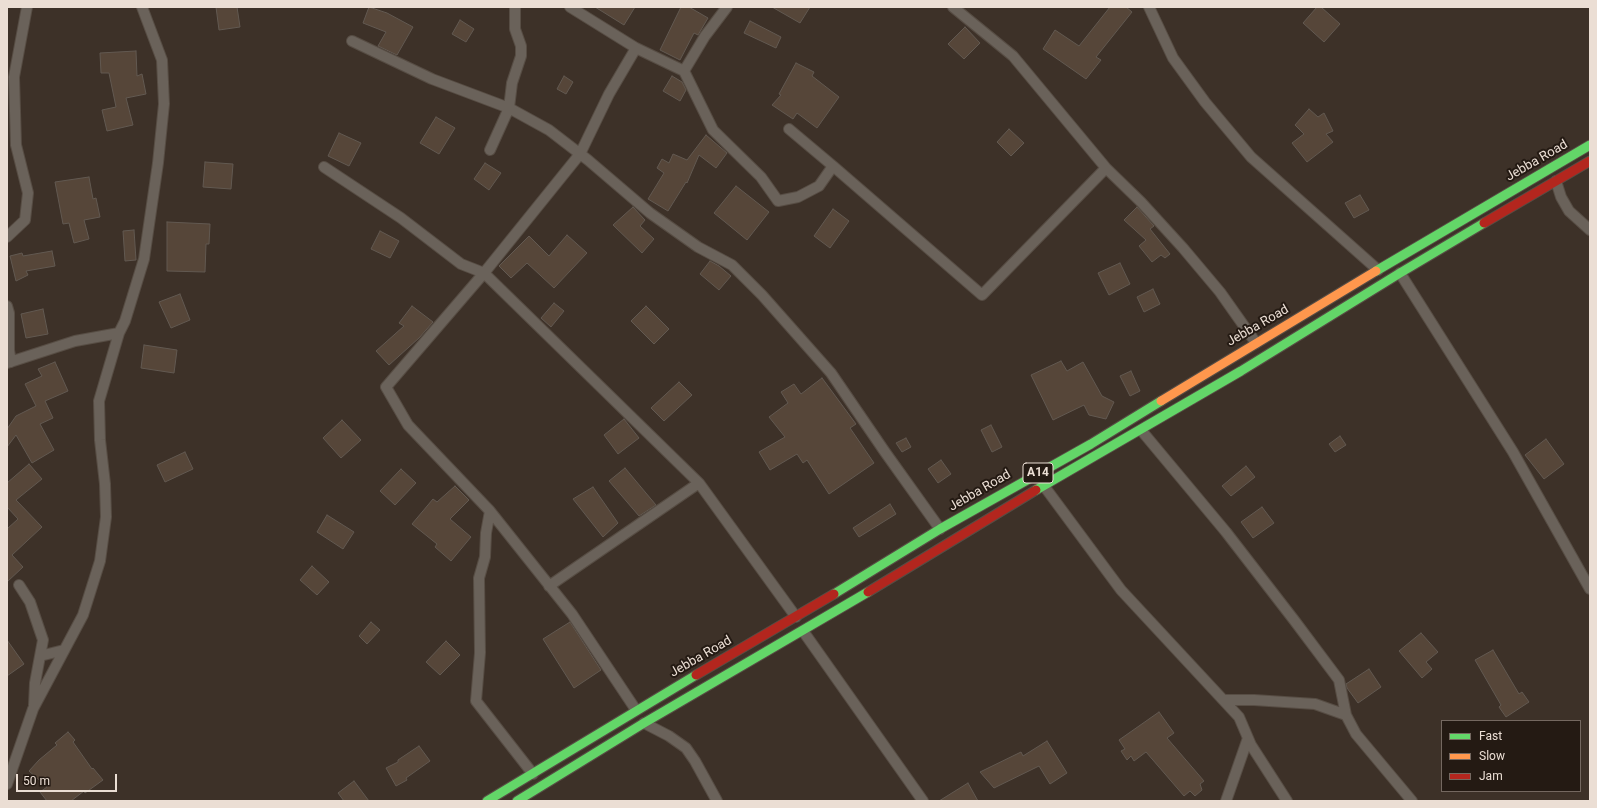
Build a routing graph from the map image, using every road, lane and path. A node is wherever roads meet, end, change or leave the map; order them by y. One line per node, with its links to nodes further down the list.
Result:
1 (27, 7): 22 (street)
2 (142, 7): 27 (street)
3 (515, 7): 11 (street)
4 (570, 7): 9 (street)
5 (727, 7): 10 (street)
6 (953, 7): 19 (street)
7 (1149, 7): 23 (street)
8 (352, 41): 11 (street)
9 (636, 48): 10 (street); 15 (street)
10 (684, 71): 17 (street)
11 (509, 108): 14 (street); 15 (street)
12 (789, 129): 17 (street)
13 (1590, 145): 23 (highway, Jebba Road / A14)
14 (490, 150)
15 (580, 154): 24 (street); 34 (street)
16 (1590, 161): 20 (highway, Jebba Road / A14)
17 (833, 166): 19 (street)
18 (324, 167): 24 (street)
19 (1106, 168): 28 (street)
20 (1556, 182): 21 (street); 25 (highway, Jebba Road / A14)
21 (1590, 230)
22 (7, 237)
23 (1378, 270): 28 (highway, Jebba Road / A14)
24 (484, 272): 31 (street); 33 (street)
25 (1400, 273): 30 (highway, Jebba Road / A14); 37 (street)
26 (7, 306): 29 (street)
27 (119, 333): 29 (street); 40 (street)
28 (1256, 344): 34 (highway, Jebba Road / A14)
29 (9, 362)
30 (1141, 430): 32 (highway, Jebba Road / A14); 45 (street)
31 (699, 483): 36 (street); 38 (street)
32 (1044, 486): 39 (highway, Jebba Road / A14); 42 (street)
33 (490, 512): 36 (street); 48 (street)
34 (940, 529): 38 (highway, Jebba Road / A14)
35 (19, 585): 41 (street)
36 (549, 586): 44 (street)
37 (1590, 589)
38 (796, 617): 44 (highway, Jebba Road / A14)
39 (803, 631): 46 (highway, Jebba Road / A14); 55 (street)
40 (64, 650): 41 (street); 43 (street)
41 (40, 656): 43 (street)
42 (1224, 700): 45 (street); 47 (street)
43 (33, 709): 49 (street)
44 (636, 710): 48 (highway, Jebba Road / A14)
45 (1346, 715): 58 (street)
46 (644, 723): 50 (highway, Jebba Road / A14); 54 (street)
47 (1248, 738): 56 (street); 57 (street)
48 (533, 774): 51 (highway, Jebba Road / A14)
49 (7, 784)
50 (540, 787): 52 (highway, Jebba Road / A14); 53 (street)
51 (487, 801)
52 (517, 801)
53 (540, 801)
54 (717, 801)
55 (923, 801)
56 (1226, 801)
57 (1287, 801)
58 (1412, 801)

